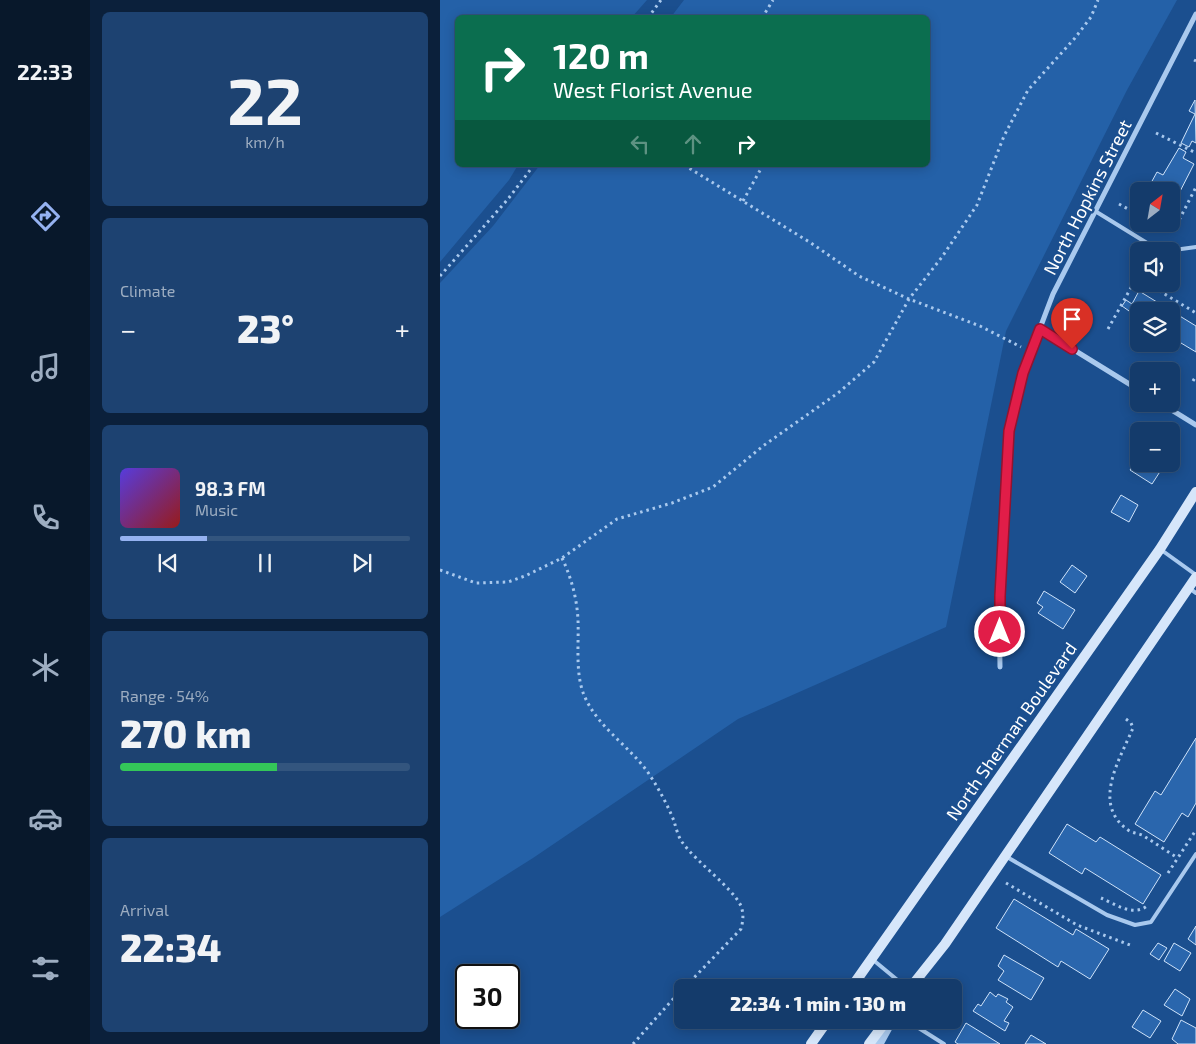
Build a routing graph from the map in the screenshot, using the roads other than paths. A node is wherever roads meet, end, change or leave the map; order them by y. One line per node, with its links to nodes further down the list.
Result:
1 (1196, 14): 2 (street, North Hopkins Street)
2 (1095, 211): 3 (lane); 6 (street, North Hopkins Street)
3 (1145, 242)
4 (1196, 247): 5 (lane)
5 (1180, 249)
6 (1040, 329): 7 (street); 14 (street, North Hopkins Street)
7 (1130, 384)
8 (1175, 412): 9 (street)
9 (1196, 425)
10 (1196, 492): 11 (main road, North Sherman Boulevard)
11 (1160, 549): 12 (lane); 17 (main road, North Sherman Boulevard)
12 (1196, 576): 13 (main road)
13 (1192, 590): 16 (main road)
14 (1000, 667)
15 (1196, 854): 16 (lane)
16 (1005, 856): 20 (main road)
17 (872, 958): 18 (main road, North Sherman Boulevard); 19 (lane)
18 (857, 979)
19 (898, 979)
20 (916, 979)
21 (821, 1029): 25 (main road)
22 (880, 1029): 26 (main road)
23 (887, 1029): 27 (street)
24 (920, 1029): 28 (lane)
25 (810, 1044)
26 (869, 1044)
27 (879, 1044)
28 (944, 1044)

